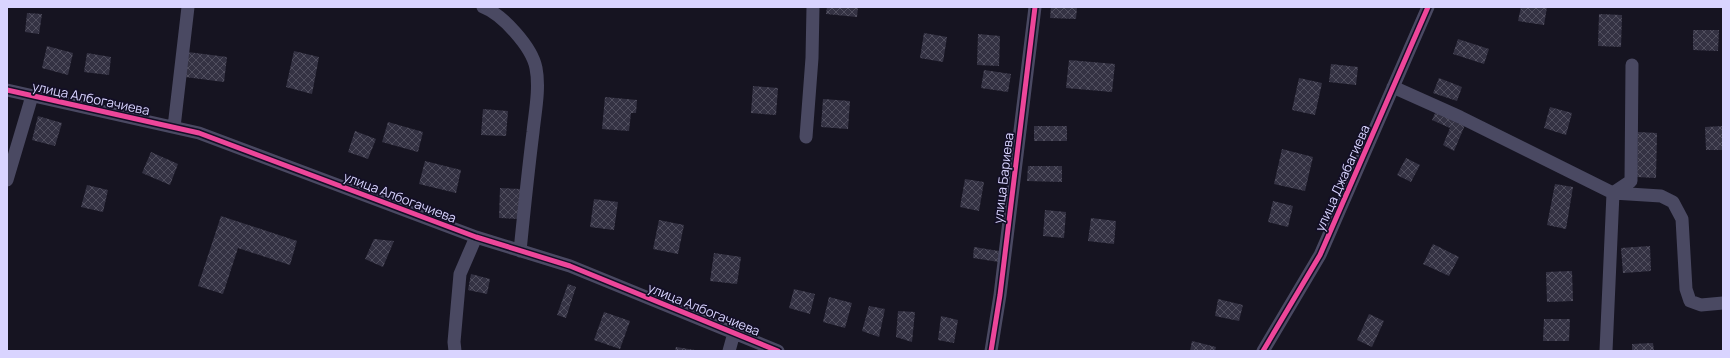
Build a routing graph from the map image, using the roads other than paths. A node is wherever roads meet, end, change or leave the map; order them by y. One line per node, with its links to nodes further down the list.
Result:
1 (188, 7): 10 (street)
2 (483, 7): 15 (street)
3 (812, 7): 11 (street)
4 (1035, 7): 21 (street, улица Бариева)
5 (1428, 7): 7 (street, улица Джабагиева)
6 (1632, 65): 13 (street)
7 (1393, 87): 13 (street); 22 (street, улица Джабагиева)
8 (7, 90): 9 (street, улица Албогачиева)
9 (32, 96): 10 (street, улица Албогачиева); 12 (street)
10 (174, 127): 14 (street, улица Албогачиева)
11 (806, 137)
12 (7, 180)
13 (1613, 193): 16 (street); 23 (street)
14 (476, 238): 15 (street, улица Албогачиева); 18 (street)
15 (520, 251): 17 (street, улица Албогачиева)
16 (1723, 303)
17 (734, 333): 19 (street); 20 (street, улица Албогачиева)
18 (455, 351)
19 (729, 351)
20 (778, 351)
21 (991, 351)
22 (1263, 351)
23 (1606, 351)

